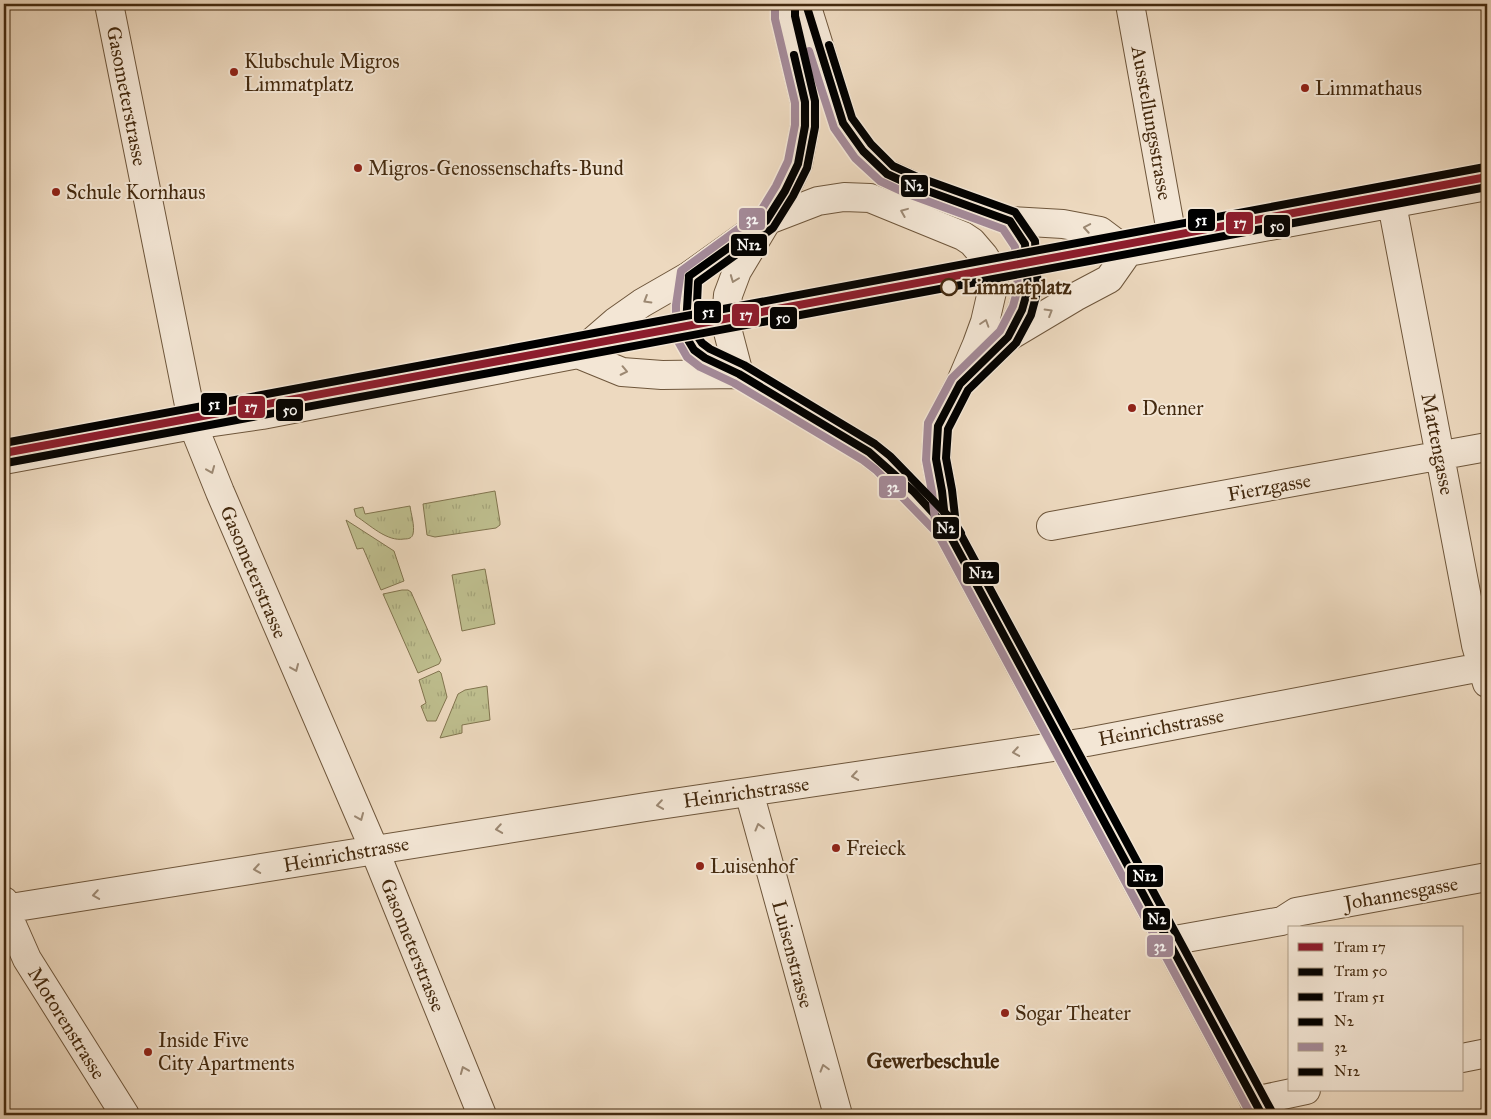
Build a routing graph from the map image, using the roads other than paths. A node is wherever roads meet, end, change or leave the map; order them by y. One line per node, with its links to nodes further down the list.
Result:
1 (109, 4): 15 (street, Gasometerstrasse)
2 (784, 4): 7 (street)
3 (806, 4): 8 (street)
4 (1130, 4): 9 (street, Ausstellungsstrasse)
5 (1487, 186): 6 (street)
6 (1392, 204): 9 (street); 17 (street, Mattengasse)
7 (766, 221): 12 (street, one-way to 12); 13 (street, one-way to 13); 14 (street, one-way to 7)
8 (1010, 221): 10 (street, one-way to 8); 11 (street)
9 (1174, 243): 10 (street)
10 (1128, 252): 11 (street, one-way to 10)
11 (1008, 338): 14 (street)
12 (578, 354): 13 (street, one-way to 13); 15 (street)
13 (739, 374): 20 (street)
14 (960, 384): 20 (street)
15 (193, 425): 18 (street); 24 (street, Gasometerstrasse, one-way to 24)
16 (1487, 447): 17 (street, Fierzgasse)
17 (1440, 456): 19 (street, Fierzgasse); 21 (street, Mattengasse)
18 (4, 460)
19 (1051, 526)
20 (946, 528): 22 (street)
21 (1486, 672): 22 (street, Heinrichstrasse)
22 (1064, 745): 23 (street, Heinrichstrasse, one-way to 23); 27 (street)
23 (749, 792): 24 (street, Heinrichstrasse, one-way to 24); 34 (street, Luisenstrasse, one-way to 23)
24 (374, 849): 26 (street, Heinrichstrasse, one-way to 26); 33 (street, Gasometerstrasse, one-way to 24)
25 (1487, 877): 27 (street, Johannesgasse)
26 (4, 906): 32 (street, Motorenstrasse)
27 (1169, 941): 31 (street)
28 (1487, 1053): 29 (street)
29 (1464, 1058)
30 (1301, 1092): 31 (street)
31 (1258, 1108)
32 (125, 1115)
33 (482, 1115)
34 (838, 1115)

